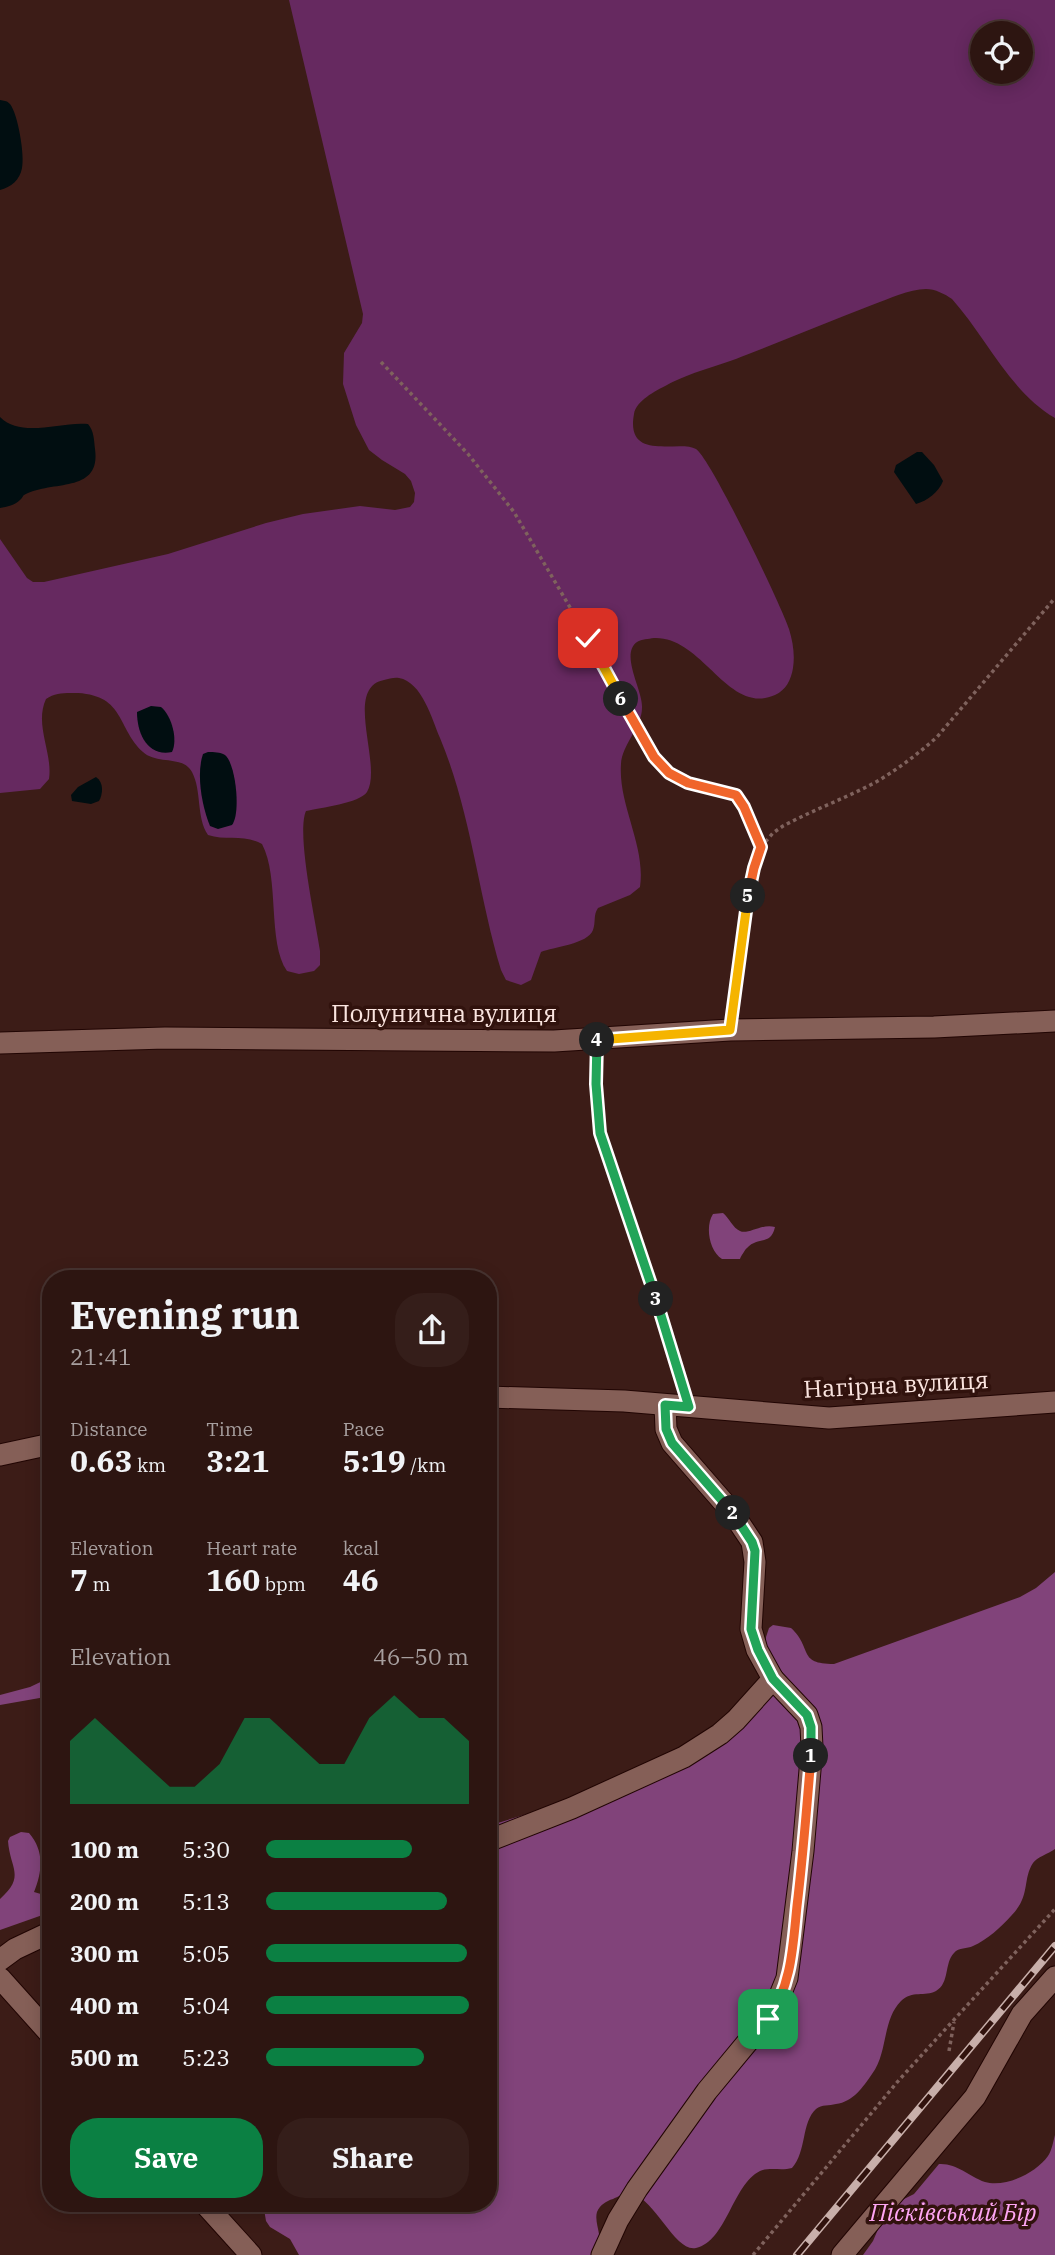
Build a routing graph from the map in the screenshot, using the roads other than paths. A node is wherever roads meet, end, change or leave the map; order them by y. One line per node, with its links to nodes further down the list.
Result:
1 (1055, 1021): 2 (street, Полунична вулиця)
2 (0, 1043)
3 (497, 1397): 5 (street, Нагірна вулиця)
4 (1055, 1402): 5 (street, Нагірна вулиця)
5 (665, 1405): 8 (street)
6 (42, 1446): 7 (street)
7 (0, 1455)
8 (773, 1679): 9 (street); 17 (street)
9 (497, 1837)
10 (42, 1936): 11 (street)
11 (0, 1960)
12 (1055, 1977): 18 (street)
13 (0, 1978): 14 (street)
14 (42, 2025)
15 (212, 2212): 16 (street)
16 (251, 2255)
17 (602, 2255)
18 (842, 2255)

